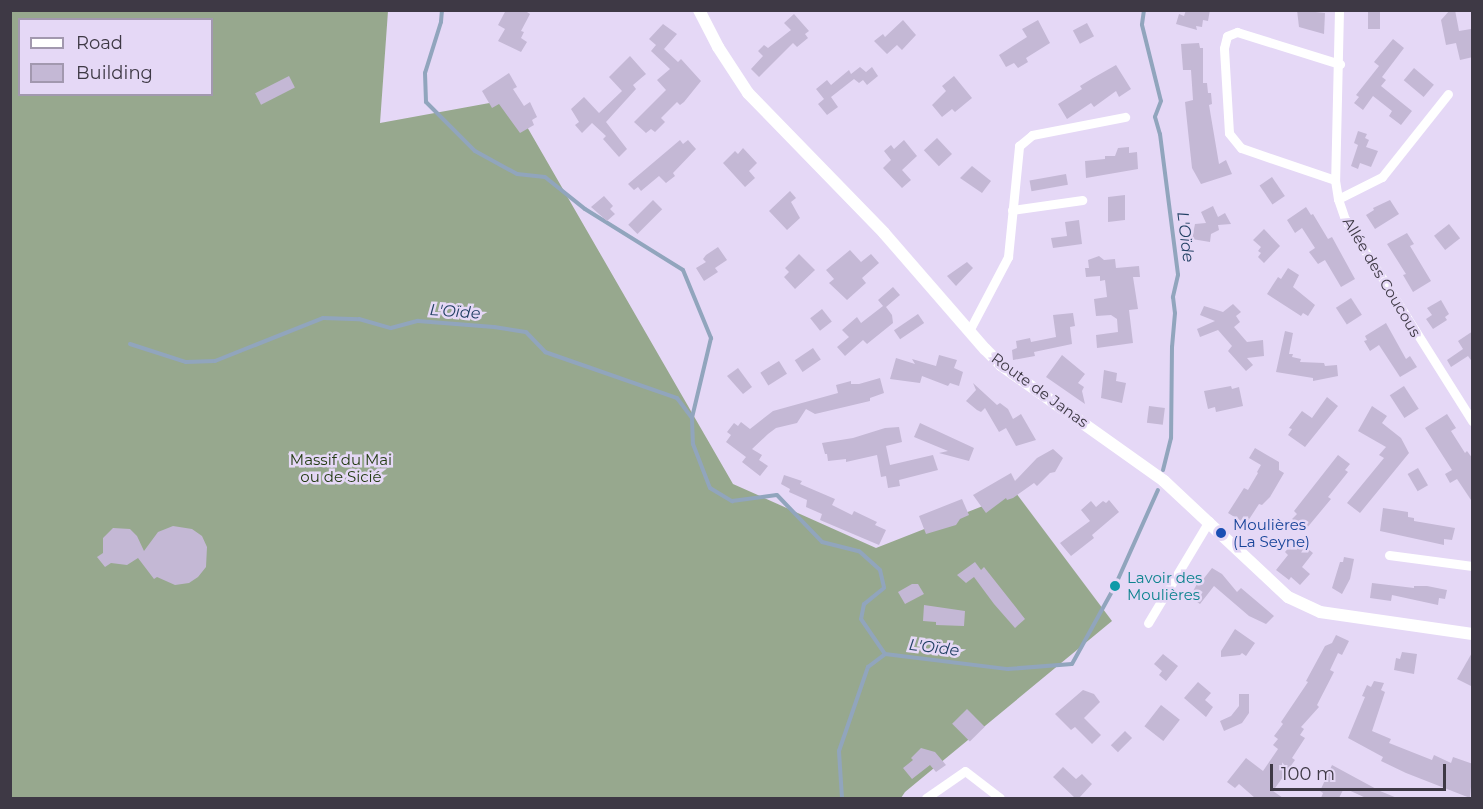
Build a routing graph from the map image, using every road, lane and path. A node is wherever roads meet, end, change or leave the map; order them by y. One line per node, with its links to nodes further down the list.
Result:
1 (699, 10): 10 (street, Route de Janas)
2 (1339, 10): 3 (street, Allée des Coucous)
3 (1340, 64): 6 (street, Allée des Coucous); 6 (street)
4 (1448, 94): 7 (street)
5 (1125, 117): 9 (street)
6 (1335, 180): 7 (street, Allée des Coucous)
7 (1338, 199): 11 (street, Allée des Coucous)
8 (1082, 200): 9 (street)
9 (1012, 210): 10 (street)
10 (969, 331): 12 (street, Route de Janas)
11 (1473, 421)
12 (1209, 521): 15 (street); 16 (street, Route de Janas)
13 (1389, 555): 14 (street)
14 (1473, 566)
15 (1148, 623)
16 (1473, 634)
17 (926, 798): 18 (street)
18 (1000, 798)

